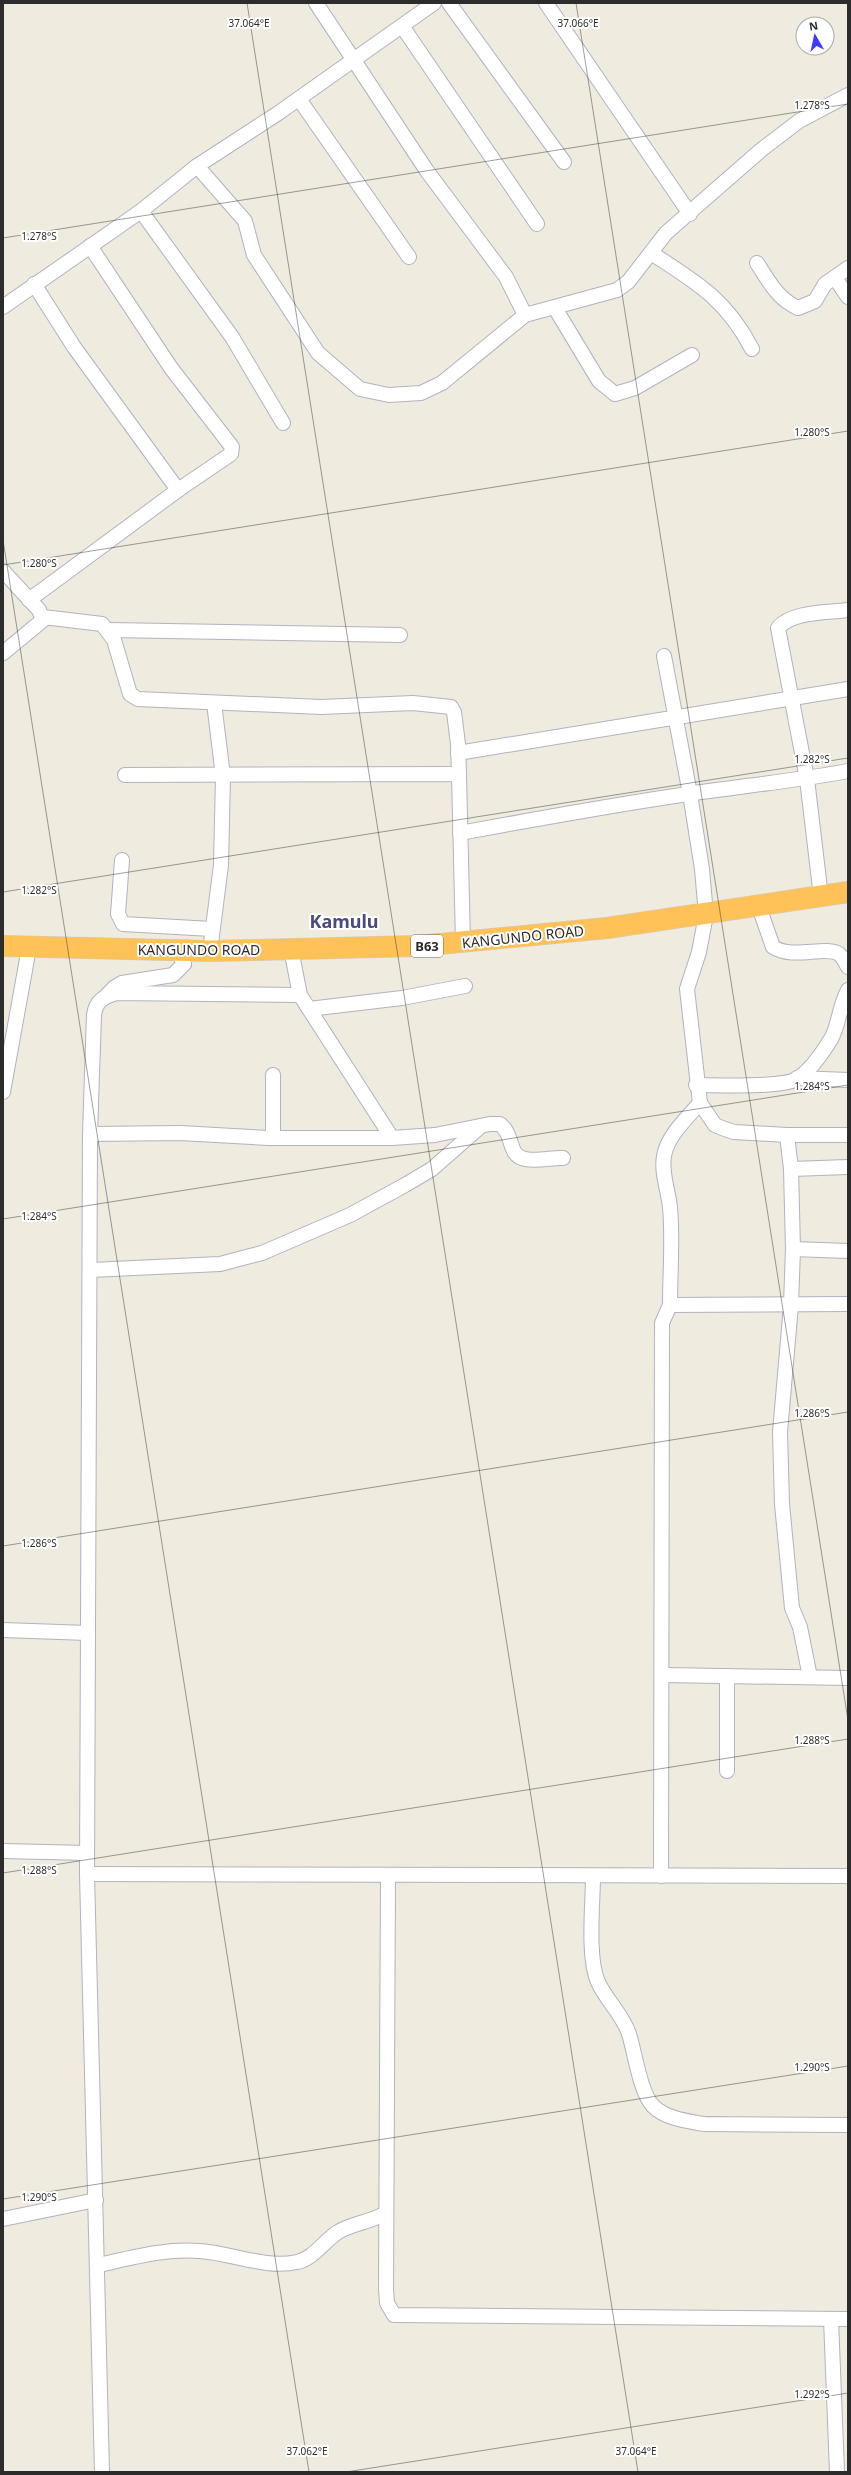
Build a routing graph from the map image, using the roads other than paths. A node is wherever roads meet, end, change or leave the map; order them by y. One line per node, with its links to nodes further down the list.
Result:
1 (316, 3): 6 (street)
2 (434, 3): 5 (street)
3 (449, 3): 9 (street)
4 (546, 3): 12 (street)
5 (402, 26): 6 (street); 13 (street)
6 (354, 60): 8 (street); 24 (street)
7 (848, 95): 12 (street)
8 (299, 99): 10 (street); 16 (street)
9 (564, 162)
10 (197, 166): 11 (street); 24 (street)
11 (141, 211): 14 (street); 27 (street)
12 (690, 214): 15 (street)
13 (537, 224)
14 (90, 246): 20 (street); 28 (street)
15 (650, 253): 23 (street); 25 (street)
16 (409, 257)
17 (757, 263): 19 (street)
18 (848, 268): 19 (street)
19 (835, 278): 21 (street)
20 (34, 284): 22 (street); 28 (street)
21 (848, 297)
22 (3, 307)
23 (555, 308): 24 (street); 26 (street)
24 (525, 315)
25 (752, 349)
26 (692, 355)
27 (283, 423)
28 (178, 490): 30 (street)
29 (3, 571): 30 (street)
30 (29, 600): 32 (street)
31 (848, 610): 38 (street)
32 (43, 617): 33 (street); 35 (street)
33 (109, 630): 34 (street); 39 (street)
34 (400, 635)
35 (3, 653)
36 (664, 656): 40 (street)
37 (848, 689): 38 (street)
38 (793, 699): 40 (street); 46 (street)
39 (214, 703): 41 (street); 45 (street)
40 (677, 718): 41 (street); 47 (street)
41 (458, 753): 43 (street)
42 (848, 771): 46 (street)
43 (459, 774): 45 (street); 48 (street)
44 (125, 776): 45 (street)
45 (223, 776): 54 (street)
46 (807, 779): 47 (street); 51 (street)
47 (690, 794): 48 (street); 53 (street)
48 (460, 832): 55 (street)
49 (122, 860): 54 (street)
50 (848, 892): 51 (highway, KANGUNDO ROAD / B63)
51 (821, 898): 52 (highway, KANGUNDO ROAD / B63)
52 (759, 907): 53 (highway, KANGUNDO ROAD / B63); 61 (street)
53 (706, 915): 55 (highway, KANGUNDO ROAD / B63); 70 (street)
54 (212, 929): 60 (street)
55 (463, 943): 58 (highway, KANGUNDO ROAD / B63)
56 (3, 946): 57 (highway, KANGUNDO ROAD / B63)
57 (28, 948): 59 (highway, KANGUNDO ROAD / B63); 71 (street)
58 (291, 949): 60 (highway, KANGUNDO ROAD / B63); 64 (street)
59 (178, 951): 60 (highway, KANGUNDO ROAD / B63); 65 (street)
60 (210, 951)
61 (848, 967)
62 (465, 986): 66 (street)
63 (848, 990): 68 (street)
64 (300, 995): 65 (street); 66 (street)
65 (106, 996): 74 (street)
66 (309, 1009): 78 (street)
67 (273, 1075): 77 (street)
68 (797, 1078): 69 (street); 70 (street)
69 (848, 1080)
70 (696, 1085): 72 (street)
71 (3, 1092)
72 (700, 1103): 75 (street); 87 (street)
73 (481, 1126): 78 (street); 79 (street); 84 (street)
74 (90, 1134): 77 (street); 84 (street)
75 (787, 1135): 76 (street); 81 (street)
76 (848, 1135)
77 (273, 1138): 78 (street)
78 (392, 1138)
79 (563, 1158)
80 (848, 1167): 81 (street)
81 (791, 1169): 82 (street)
82 (793, 1249): 83 (street); 85 (street)
83 (848, 1251)
84 (91, 1270): 89 (street)
85 (791, 1304): 86 (street); 87 (street); 92 (street)
86 (848, 1304)
87 (670, 1305): 90 (street)
88 (3, 1630): 89 (street)
89 (88, 1633): 96 (street)
90 (663, 1675): 91 (street); 100 (street)
91 (727, 1676): 92 (street); 94 (street)
92 (810, 1677): 93 (street)
93 (848, 1678)
94 (727, 1771)
95 (3, 1851): 96 (street)
96 (87, 1853): 97 (street)
97 (87, 1874): 98 (street); 103 (street)
98 (388, 1875): 99 (street); 104 (street)
99 (593, 1876): 100 (street); 102 (street)
100 (661, 1876): 101 (street)
101 (848, 1876)
102 (848, 2125)
103 (96, 2200): 105 (street); 106 (street)
104 (386, 2213): 106 (street); 107 (street)
105 (3, 2219)
106 (98, 2265): 109 (street)
107 (832, 2319): 108 (street); 110 (street)
108 (848, 2319)
109 (102, 2472)
110 (837, 2472)

